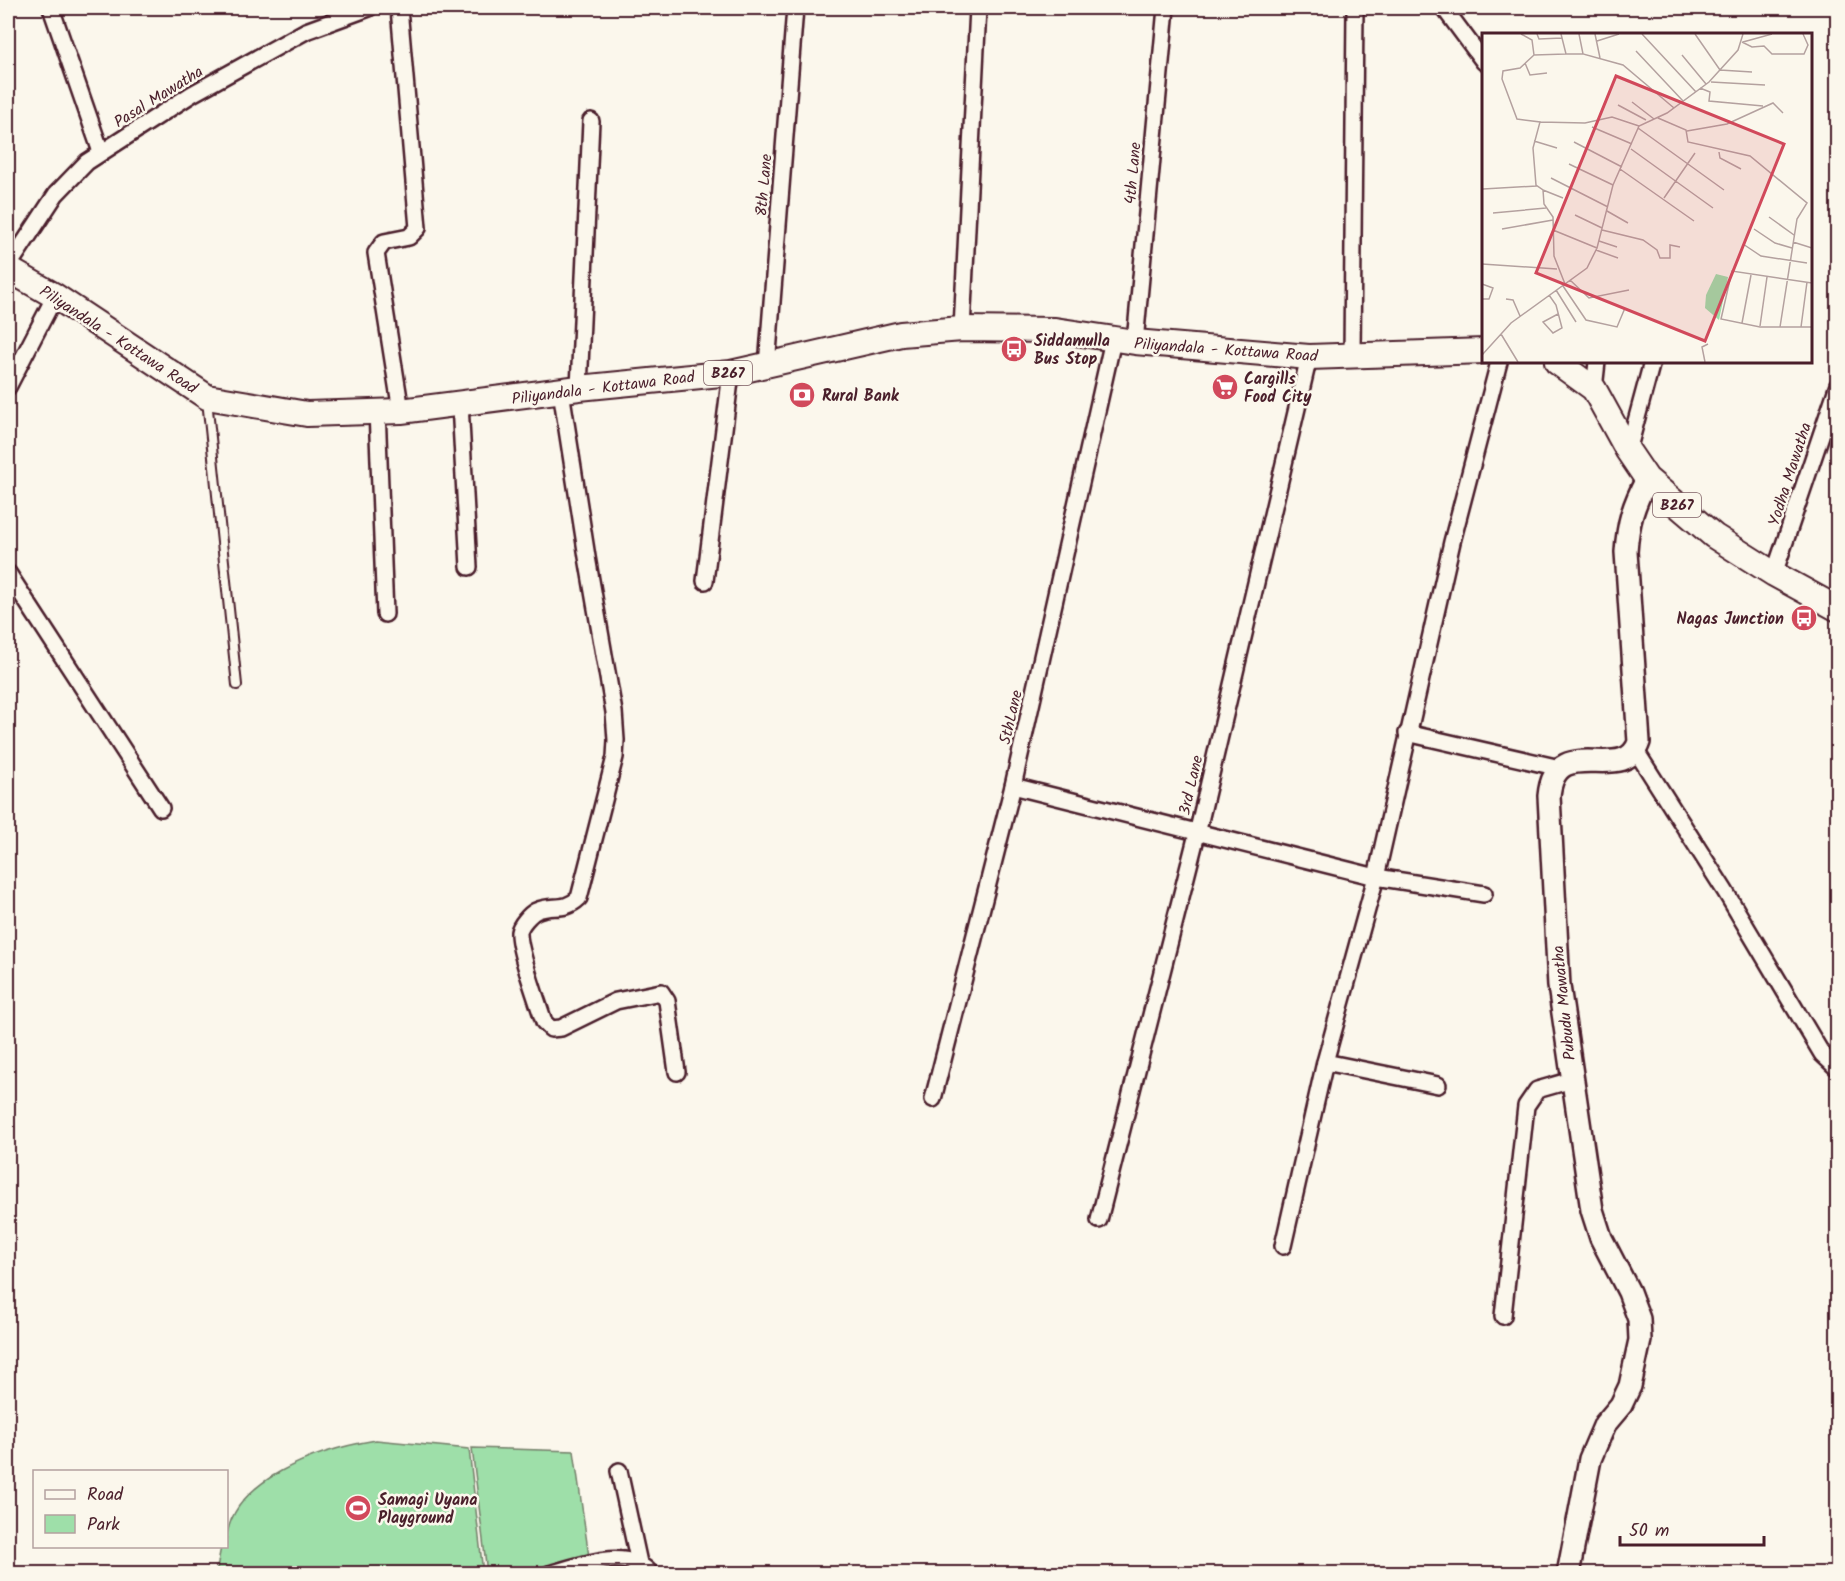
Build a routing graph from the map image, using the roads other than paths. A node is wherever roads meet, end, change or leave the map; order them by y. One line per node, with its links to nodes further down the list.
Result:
1 (51, 8): 11 (street)
2 (369, 8): 11 (street, Pasal Mawatha)
3 (399, 8): 31 (street)
4 (795, 8): 23 (street, 8th Lane)
5 (978, 8): 14 (street)
6 (1166, 8): 15 (street, 4th Lane)
7 (1355, 8): 17 (street)
8 (1444, 8): 9 (street)
9 (1482, 59)
10 (591, 121): 27 (street)
11 (101, 152): 12 (street, Pasal Mawatha)
12 (8, 268): 13 (main road, Piliyandala - Kottawa Road / B267)
13 (55, 296): 26 (street); 29 (main road, Piliyandala - Kottawa Road / B267)
14 (962, 329): 15 (main road, Piliyandala - Kottawa Road / B267); 23 (main road, Piliyandala - Kottawa Road / B267)
15 (1124, 341): 18 (main road, Piliyandala - Kottawa Road / B267); 44 (street, 5thLane)
16 (1482, 351): 17 (main road, Piliyandala - Kottawa Road / B267)
17 (1352, 356): 18 (main road, Piliyandala - Kottawa Road / B267)
18 (1309, 357): 46 (street, 3rd Lane)
19 (1499, 363): 41 (street)
20 (1558, 363): 28 (main road, B267)
21 (1597, 363): 28 (street)
22 (1652, 363): 32 (street)
23 (767, 366): 24 (main road, Piliyandala - Kottawa Road / B267)
24 (731, 373): 27 (main road, Piliyandala - Kottawa Road / B267); 37 (street)
25 (1838, 385): 36 (street, Yodha Mawatha)
26 (8, 387)
27 (570, 389): 30 (main road, Piliyandala - Kottawa Road / B267); 51 (street)
28 (1594, 389): 32 (main road, B267)
29 (207, 397): 31 (main road, Piliyandala - Kottawa Road / B267); 40 (lane)
30 (460, 404): 31 (main road, Piliyandala - Kottawa Road / B267); 34 (street)
31 (389, 411): 39 (street)
32 (1628, 451): 33 (main road, B267)
33 (1647, 479): 36 (main road, B267); 42 (street)
34 (469, 567)
35 (8, 573): 45 (street)
36 (1774, 574): 38 (main road, B267)
37 (705, 581)
38 (1838, 609)
39 (385, 614)
40 (237, 685)
41 (1407, 733): 43 (street); 47 (street)
42 (1636, 751): 43 (street); 50 (street)
43 (1560, 768): 52 (street, Pubudu Mawatha)
44 (1013, 786): 46 (street); 54 (street, 5thLane)
45 (161, 808)
46 (1197, 834): 47 (street); 55 (street, 3rd Lane)
47 (1376, 877): 48 (street); 49 (street)
48 (1484, 894)
49 (1325, 1062): 53 (street); 56 (street)
50 (1838, 1069)
51 (677, 1072)
52 (1572, 1080): 57 (street); 62 (street, Pubudu Mawatha)
53 (1438, 1084)
54 (933, 1099)
55 (1099, 1220)
56 (1283, 1245)
57 (1503, 1316)
58 (619, 1471): 59 (street)
59 (639, 1563): 60 (street); 61 (street)
60 (549, 1574)
61 (651, 1574)
62 (1568, 1574)

